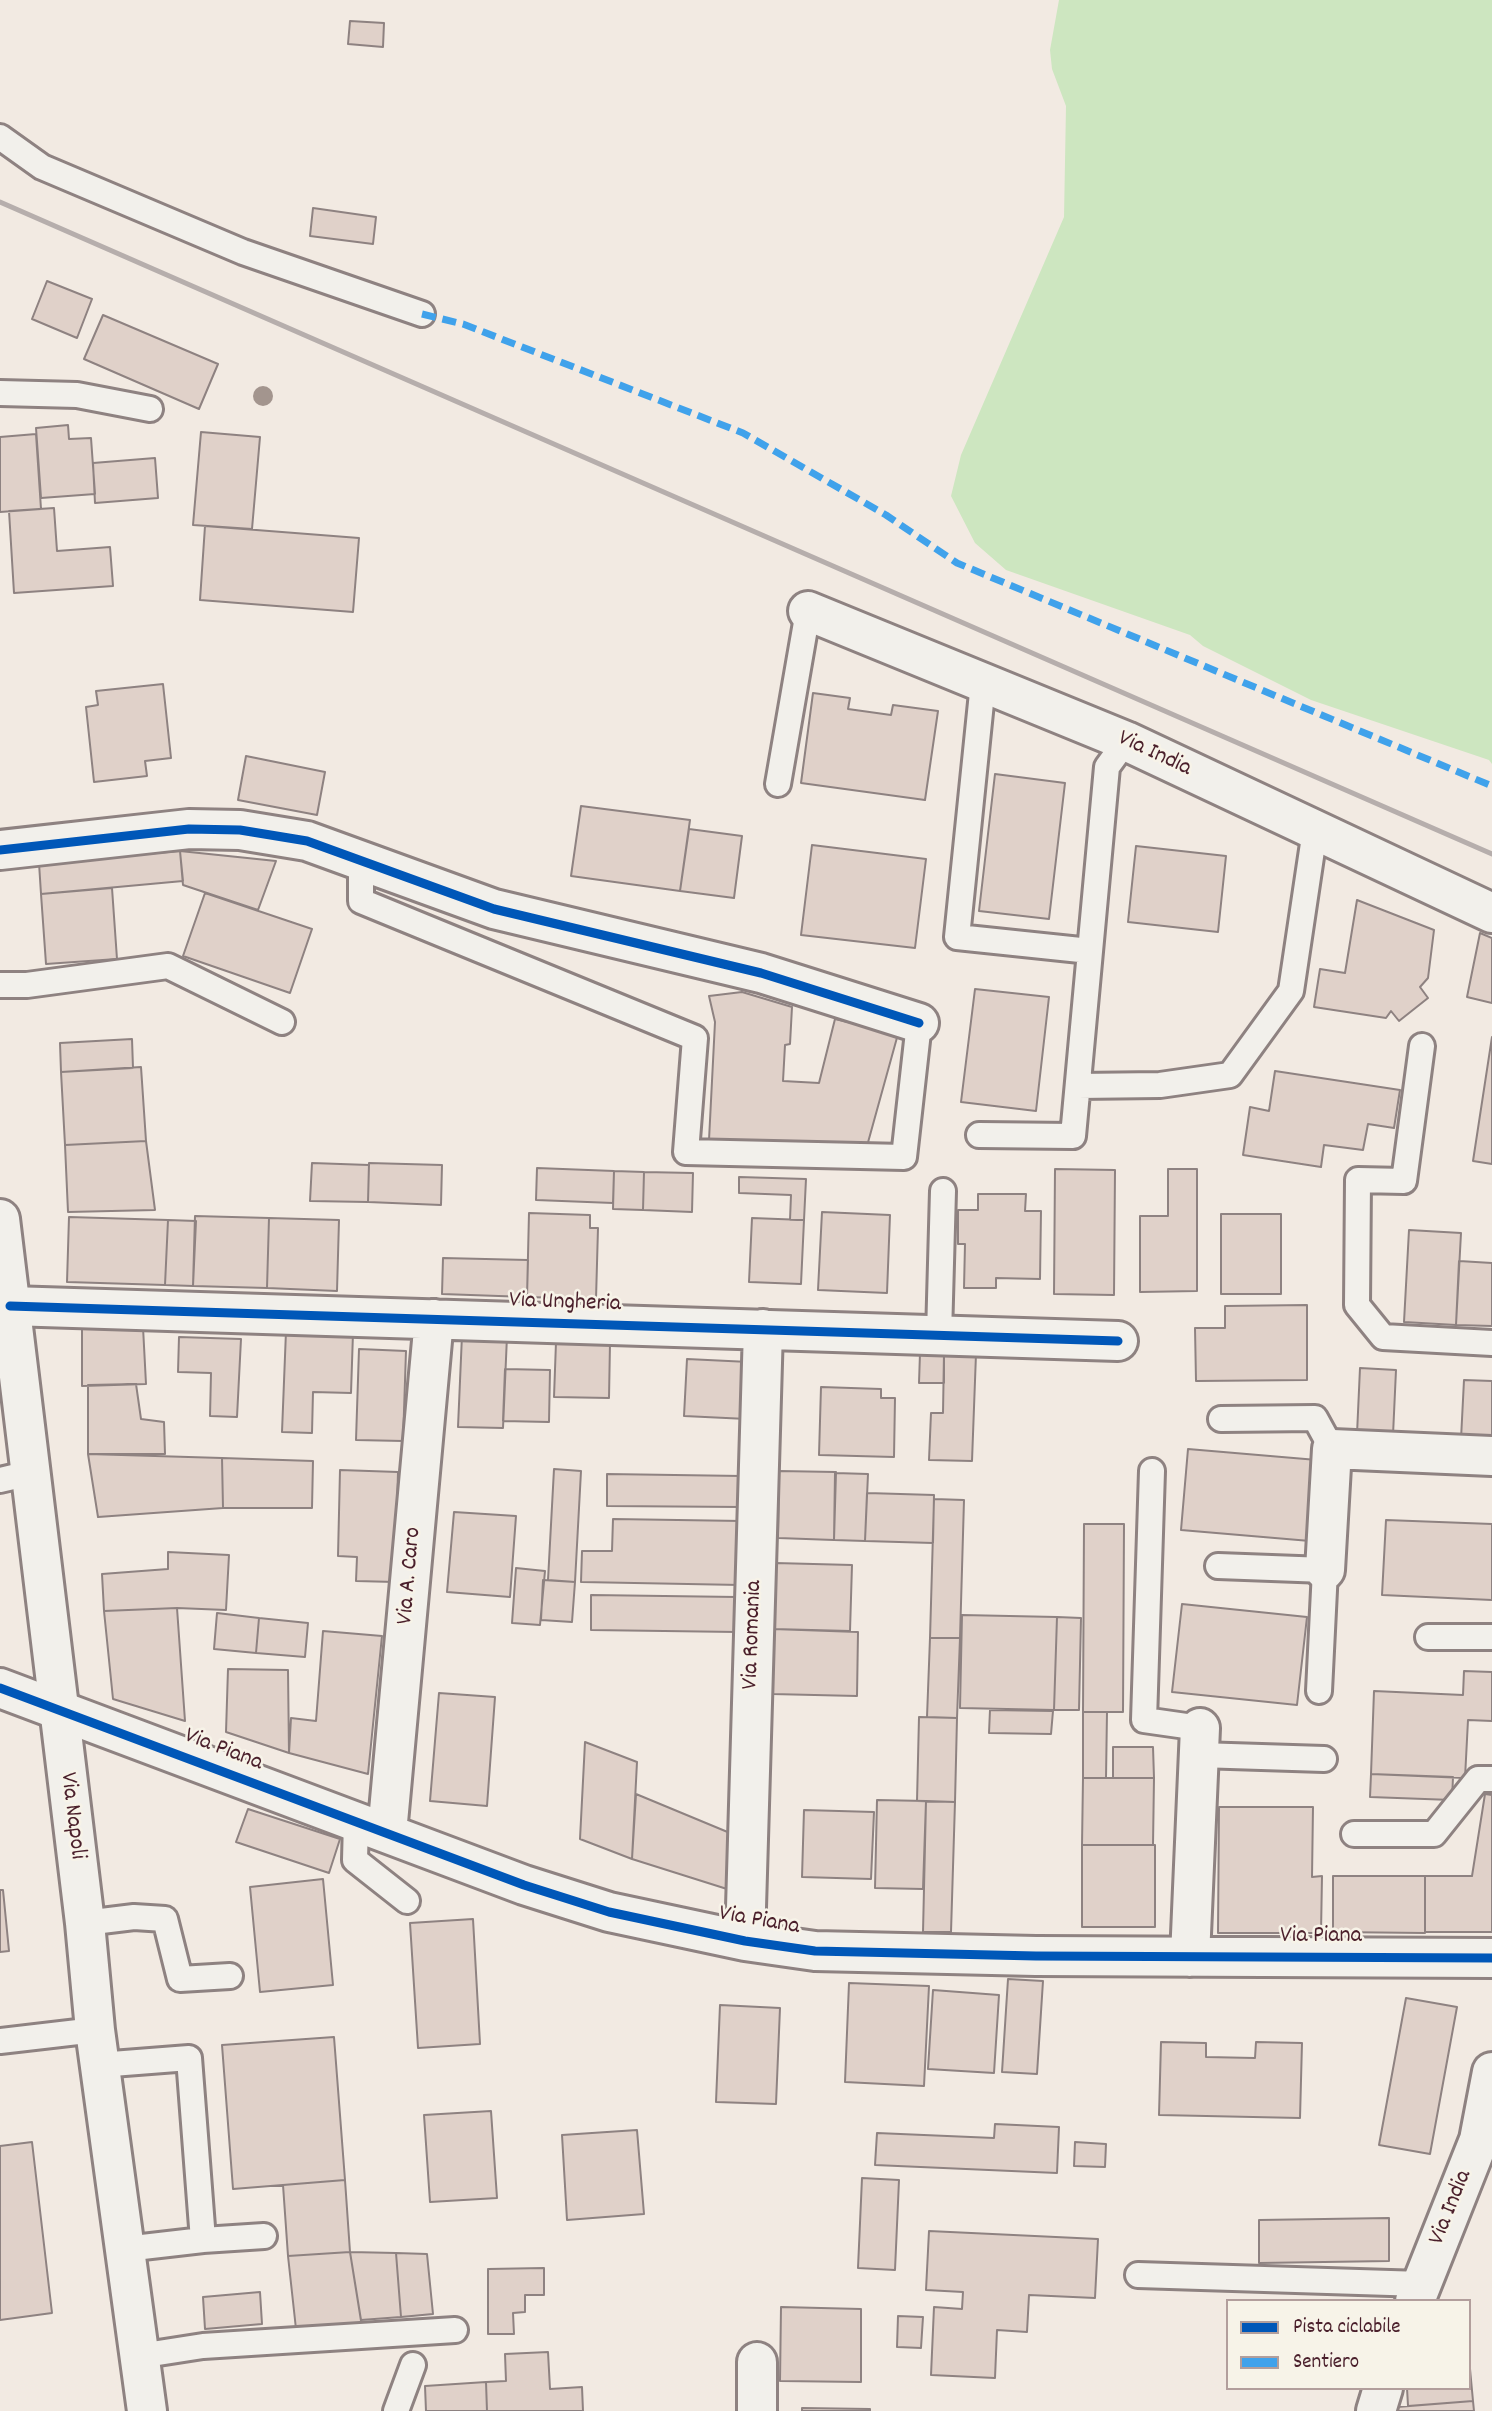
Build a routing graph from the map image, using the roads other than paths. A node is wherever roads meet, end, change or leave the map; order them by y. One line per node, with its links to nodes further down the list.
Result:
1 (0, 137): 2 (lane)
2 (422, 314)
3 (0, 393): 4 (lane)
4 (150, 409)
5 (808, 611): 6 (street, Via India); 8 (lane)
6 (984, 683): 7 (street, Via India); 13 (lane)
7 (1126, 741): 9 (street, Via India); 13 (lane)
8 (778, 785)
9 (1315, 830): 12 (street, Via India); 18 (lane)
10 (0, 850): 11 (street)
11 (361, 860): 16 (street); 16 (lane)
12 (1492, 913)
13 (1090, 951): 18 (lane)
14 (0, 985): 15 (lane)
15 (282, 1022)
16 (919, 1023)
17 (1422, 1046): 27 (lane)
18 (1078, 1086): 19 (lane)
19 (979, 1135)
20 (943, 1191): 25 (lane)
21 (0, 1219): 22 (street, Via Napoli)
22 (10, 1306): 23 (street, Via Ungheria); 32 (street, Via Napoli)
23 (434, 1319): 24 (street, Via Ungheria); 43 (street, Via A. Caro)
24 (763, 1329): 25 (street, Via Ungheria); 47 (street, Via Romania)
25 (939, 1335): 26 (street, Via Ungheria)
26 (1118, 1340)
27 (1492, 1343)
28 (1221, 1419): 29 (lane)
29 (1332, 1449): 30 (street); 34 (street)
30 (1492, 1456)
31 (1152, 1471): 40 (lane)
32 (15, 1476): 39 (street, Via Napoli)
33 (1217, 1566): 34 (lane)
34 (1325, 1570): 38 (lane)
35 (1428, 1637): 36 (lane)
36 (1492, 1637)
37 (0, 1688): 39 (street, Via Piana)
38 (1319, 1691)
39 (57, 1709): 43 (street, Via Piana); 46 (street, Via Napoli)
40 (1200, 1742): 41 (lane); 48 (street)
41 (1324, 1759)
42 (1492, 1779): 44 (lane)
43 (372, 1827): 45 (lane); 47 (street, Via Piana)
44 (1354, 1834)
45 (407, 1901)
46 (85, 1923): 50 (lane); 52 (street, Via Napoli)
47 (745, 1941): 48 (street, Via Piana)
48 (1190, 1957): 49 (street, Via Piana)
49 (1492, 1958)
50 (230, 1976)
51 (0, 2041): 52 (lane)
52 (97, 2047): 55 (lane); 56 (street, Via Napoli)
53 (1492, 2073): 58 (street, Via India)
54 (264, 2236): 55 (lane)
55 (203, 2240): 56 (lane)
56 (125, 2249): 60 (street, Via Napoli)
57 (1138, 2275): 58 (lane)
58 (1418, 2292)
59 (455, 2330): 60 (lane)
60 (139, 2356): 64 (street, Via Napoli)
61 (757, 2362): 66 (street)
62 (413, 2365): 65 (lane)
63 (1382, 2390): 67 (street)
64 (147, 2411)
65 (396, 2411)
66 (757, 2411)
67 (1376, 2411)

